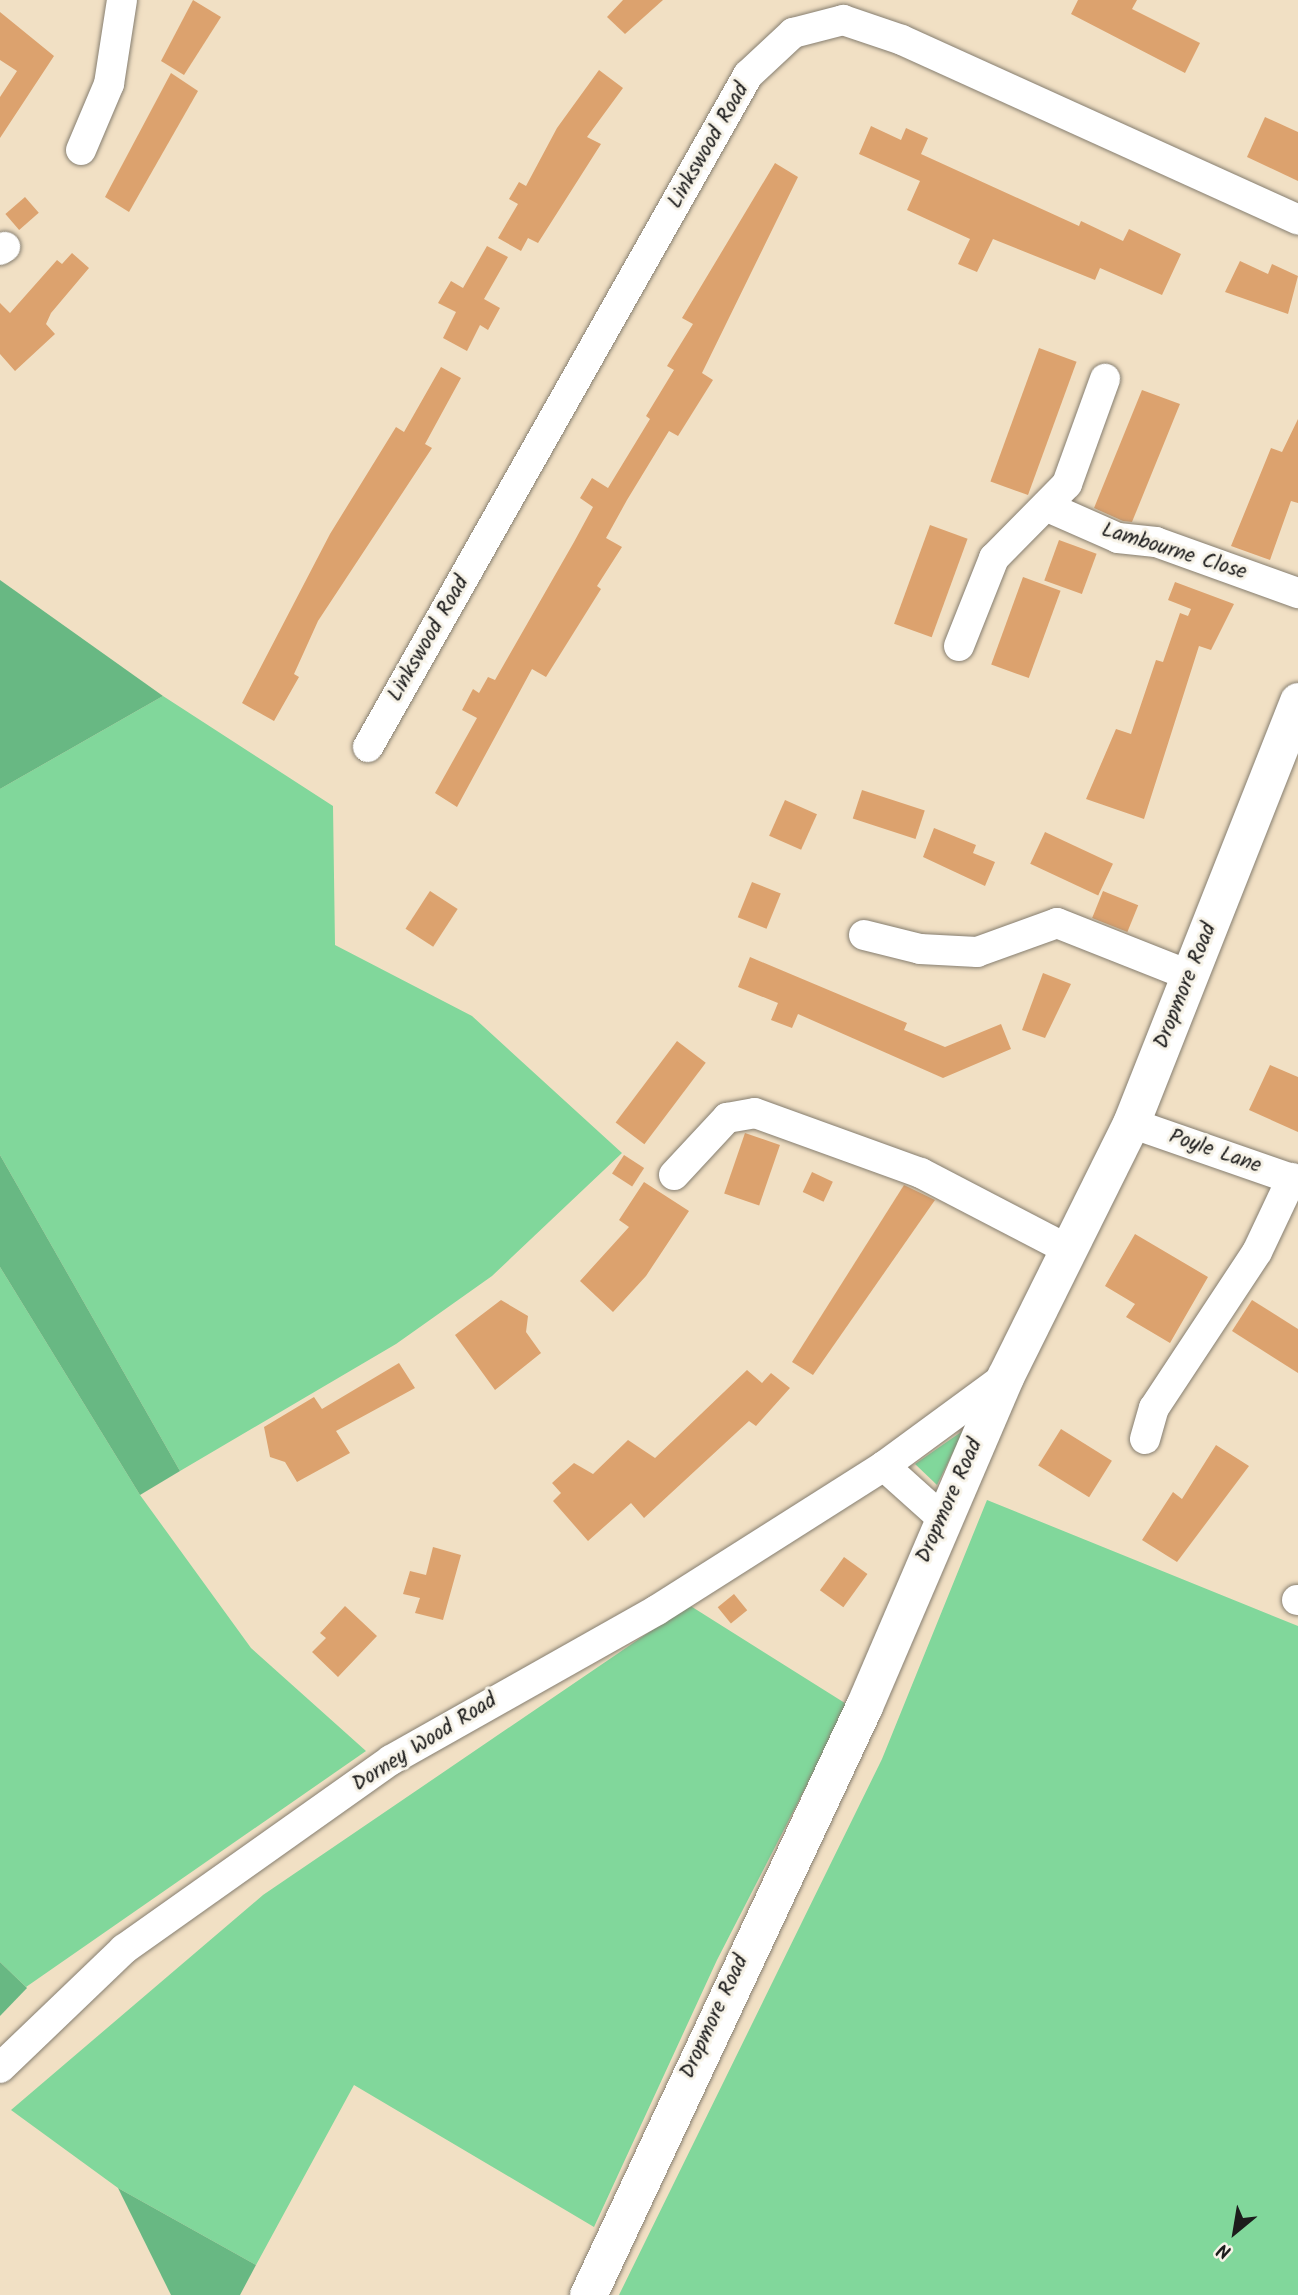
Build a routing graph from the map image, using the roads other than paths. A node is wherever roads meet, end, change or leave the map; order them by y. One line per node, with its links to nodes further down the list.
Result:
1 (122, 0): 2 (street)
2 (81, 150)
3 (1298, 220): 9 (street, Linkswood Road)
4 (1105, 379): 5 (street)
5 (1050, 508): 6 (street, Lambourne Close); 7 (street)
6 (1298, 593)
7 (959, 646)
8 (1298, 701): 11 (street, Dropmore Road)
9 (368, 748)
10 (864, 935): 11 (street)
11 (1191, 976): 12 (street, Dropmore Road)
12 (1131, 1123): 14 (street, Poyle Lane); 15 (street, Dropmore Road)
13 (674, 1175): 15 (street)
14 (1295, 1179): 17 (street)
15 (1071, 1251): 16 (street, Dropmore Road)
16 (1005, 1377): 18 (street, Dorney Wood Road); 19 (street, Dropmore Road)
17 (1145, 1439)
18 (884, 1466): 19 (street); 20 (street, Dorney Wood Road)
19 (942, 1518): 21 (street, Dropmore Road)
20 (0, 2068)
21 (587, 2295)

